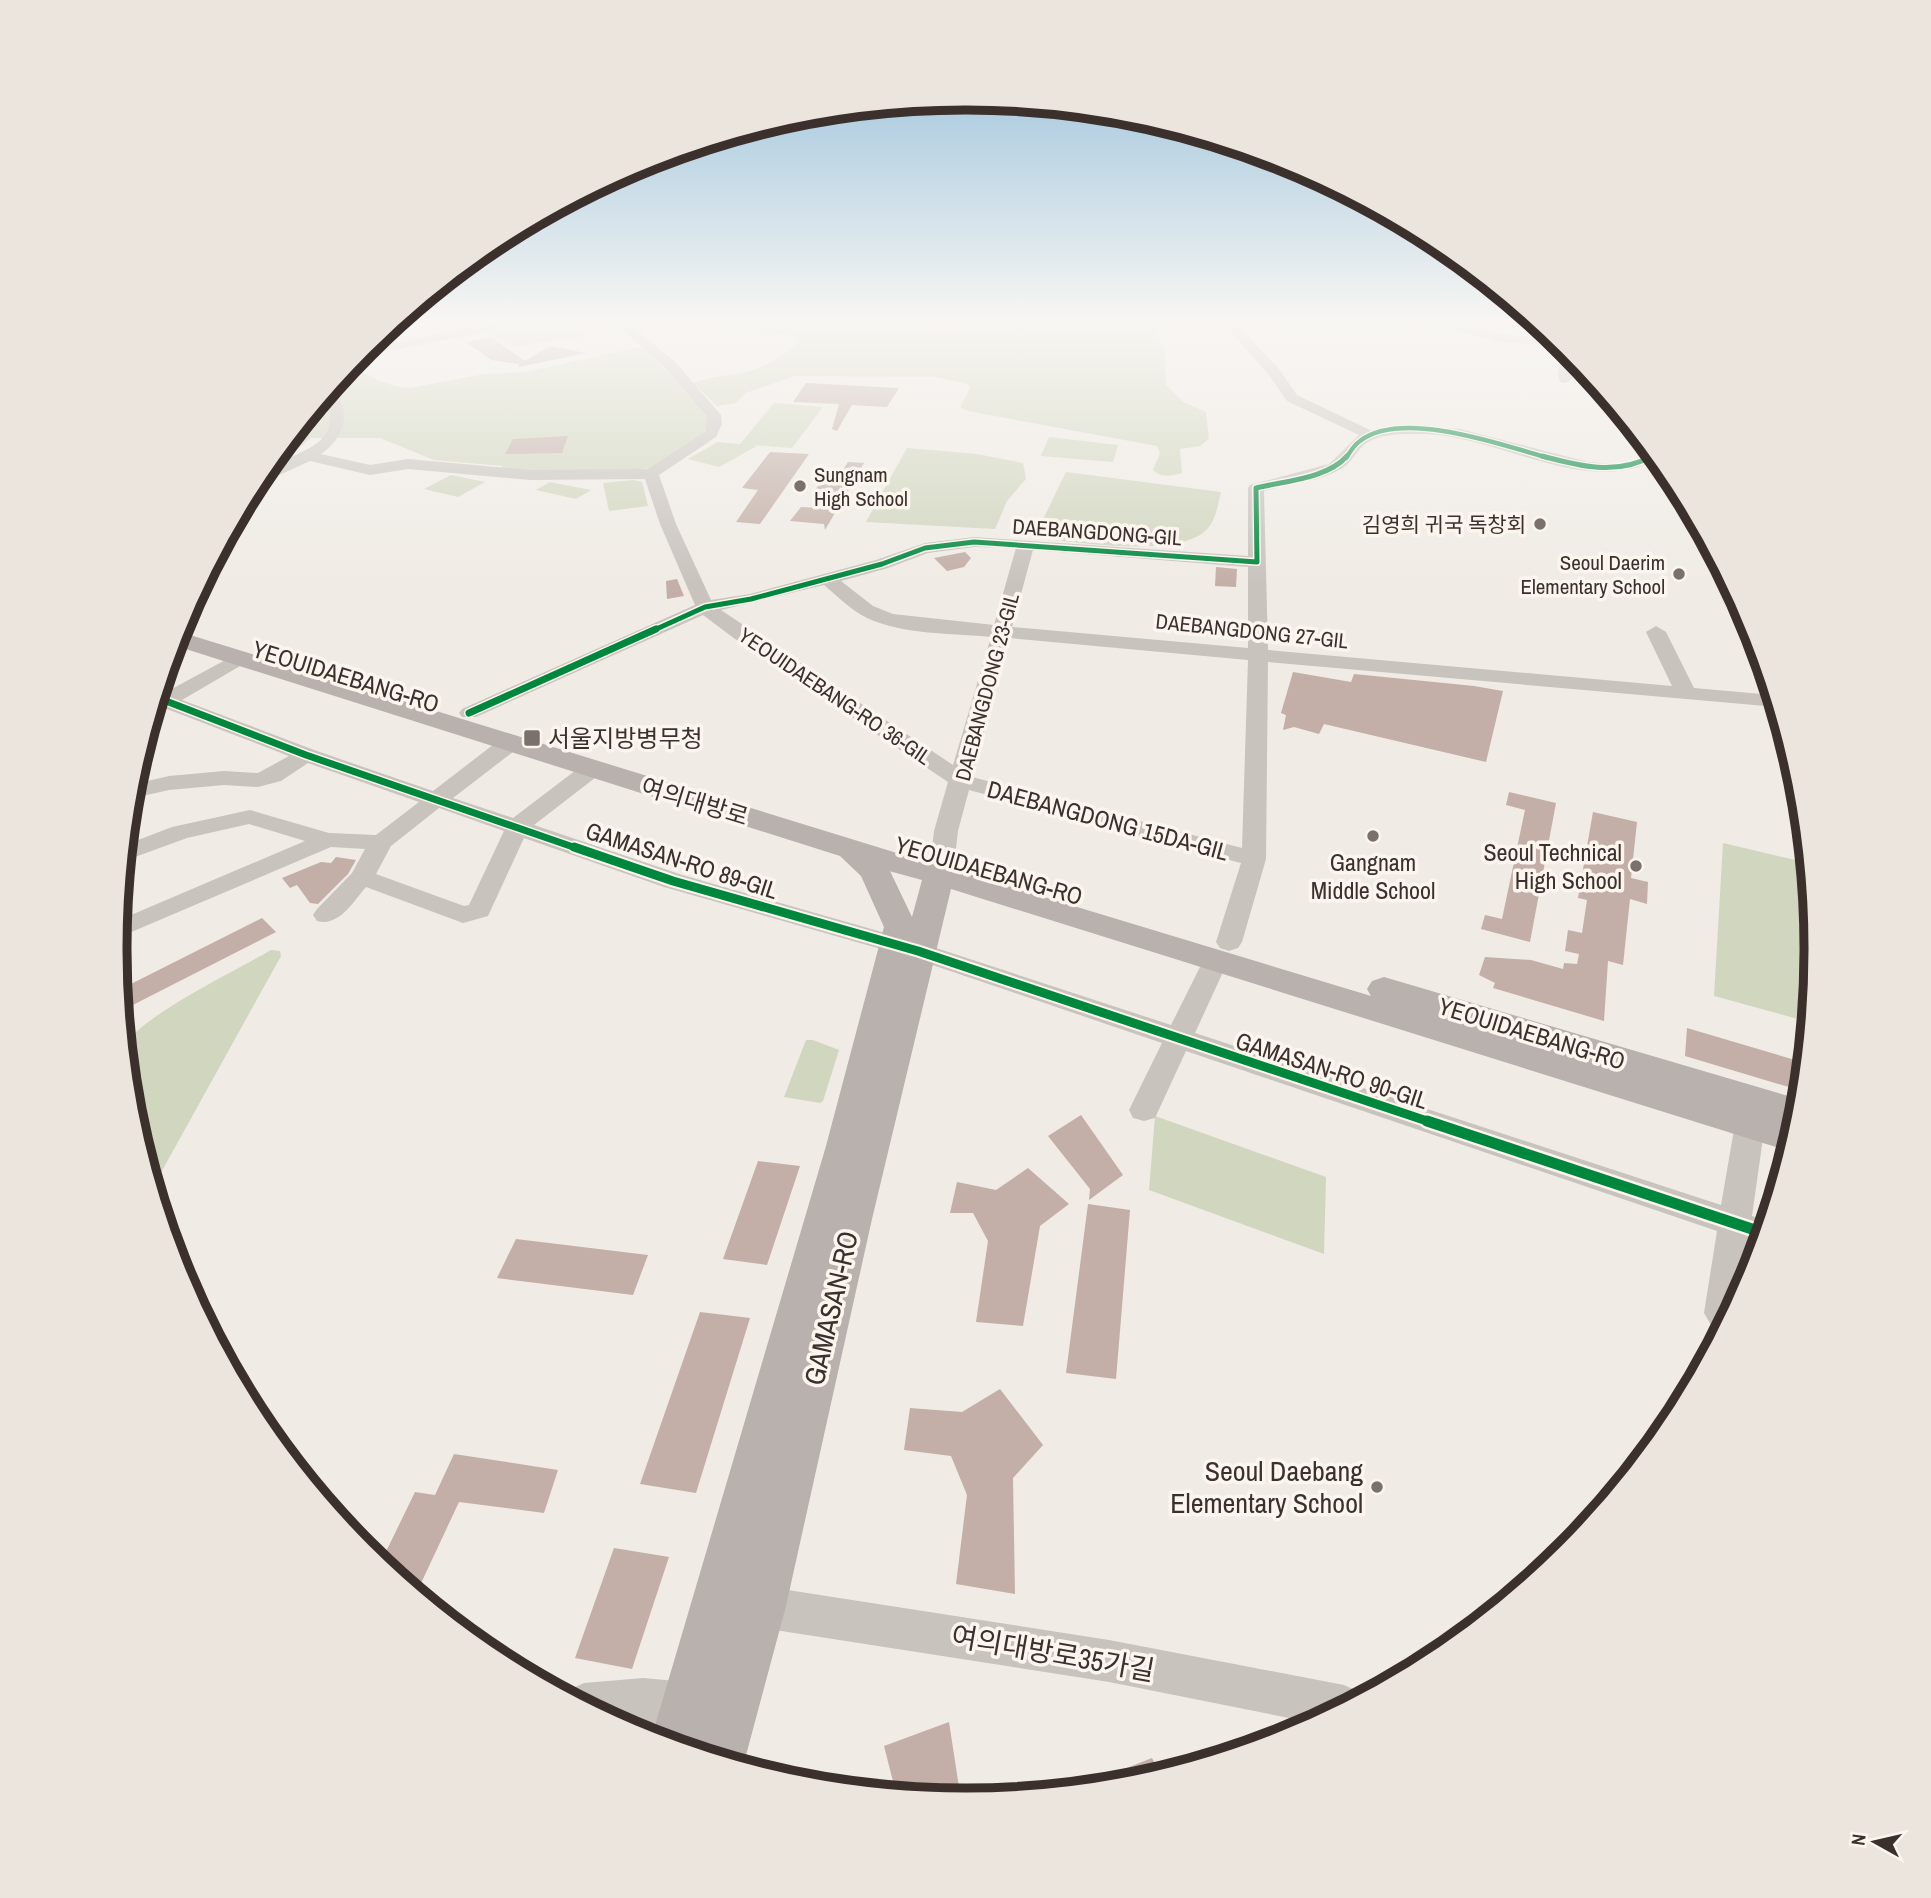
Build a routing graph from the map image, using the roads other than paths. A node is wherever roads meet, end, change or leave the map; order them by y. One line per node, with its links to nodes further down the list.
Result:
1 (336, 408): 5 (street)
2 (707, 408): 8 (street)
3 (1312, 408): 4 (street)
4 (1372, 436): 6 (street); 10 (street)
5 (309, 456): 7 (street); 8 (street)
6 (1648, 461)
7 (277, 471)
8 (651, 474): 12 (street, YEOUIDAEBANG-RO 36-GIL)
9 (1026, 544): 10 (street, DAEBANGDONG-GIL); 11 (street, DAEBANGDONG-GIL); 14 (street, DAEBANGDONG 23-GIL)
10 (1257, 562): 17 (street)
11 (828, 579): 12 (street, DAEBANGDONG-GIL); 14 (street, DAEBANGDONG 27-GIL)
12 (705, 607): 23 (street, DAEBANGDONG-GIL); 28 (street, YEOUIDAEBANG-RO 36-GIL)
13 (191, 629): 23 (main road, YEOUIDAEBANG-RO)
14 (1002, 630): 17 (street, DAEBANGDONG 27-GIL); 28 (street, DAEBANGDONG 23-GIL)
15 (1656, 632): 19 (street)
16 (186, 641): 18 (main road, 여의대방로)
17 (1258, 653): 19 (street, DAEBANGDONG 27-GIL); 38 (street)
18 (240, 658): 21 (street); 23 (main road, 여의대방로)
19 (1686, 693): 20 (street, DAEBANGDONG 27-GIL)
20 (1766, 700)
21 (164, 702)
22 (163, 705): 25 (street, GAMASAN-RO 89-GIL)
23 (461, 719): 24 (main road, 여의대방로)
24 (519, 737): 26 (main road, 여의대방로); 30 (street); 37 (main road, YEOUIDAEBANG-RO)
25 (306, 755): 27 (street); 30 (street, GAMASAN-RO 89-GIL)
26 (592, 769): 32 (street); 36 (main road, 여의대방로)
27 (258, 780): 29 (street); 31 (street)
28 (962, 781): 37 (street, DAEBANGDONG 23-GIL); 38 (street, DAEBANGDONG 15DA-GIL)
29 (142, 789)
30 (436, 800): 32 (street, GAMASAN-RO 89-GIL); 34 (street)
31 (250, 817): 33 (street); 35 (street)
32 (518, 826): 39 (street); 43 (street, GAMASAN-RO 89-GIL)
33 (328, 840): 34 (street); 42 (street)
34 (381, 842): 39 (street)
35 (133, 850)
36 (851, 850): 37 (main road, 여의대방로); 43 (main road)
37 (934, 856): 40 (main road, 여의대방로); 43 (main road, GAMASAN-RO); 44 (main road, YEOUIDAEBANG-RO)
38 (1254, 859): 44 (street)
39 (362, 877): 41 (street)
40 (1023, 900): 43 (main road); 44 (main road, 여의대방로)
41 (326, 915)
42 (128, 926)
43 (909, 937): 45 (street, GAMASAN-RO 90-GIL); 52 (main road, GAMASAN-RO)
44 (1222, 951): 45 (street); 47 (main road, YEOUIDAEBANG-RO); 48 (main road, YEOUIDAEBANG-RO)
45 (1176, 1039): 46 (street); 50 (street, GAMASAN-RO 90-GIL)
46 (1144, 1110)
47 (1788, 1111)
48 (1750, 1124): 49 (main road); 50 (street)
49 (1783, 1134)
50 (1750, 1228): 51 (street)
51 (1721, 1313)
52 (739, 1604): 54 (street, 여의대방로35가길); 55 (main road, GAMASAN-RO)
53 (601, 1704): 55 (street)
54 (1329, 1704)
55 (711, 1707): 56 (main road, GAMASAN-RO); 57 (main road, GAMASAN-RO)
56 (684, 1738)
57 (716, 1749)

